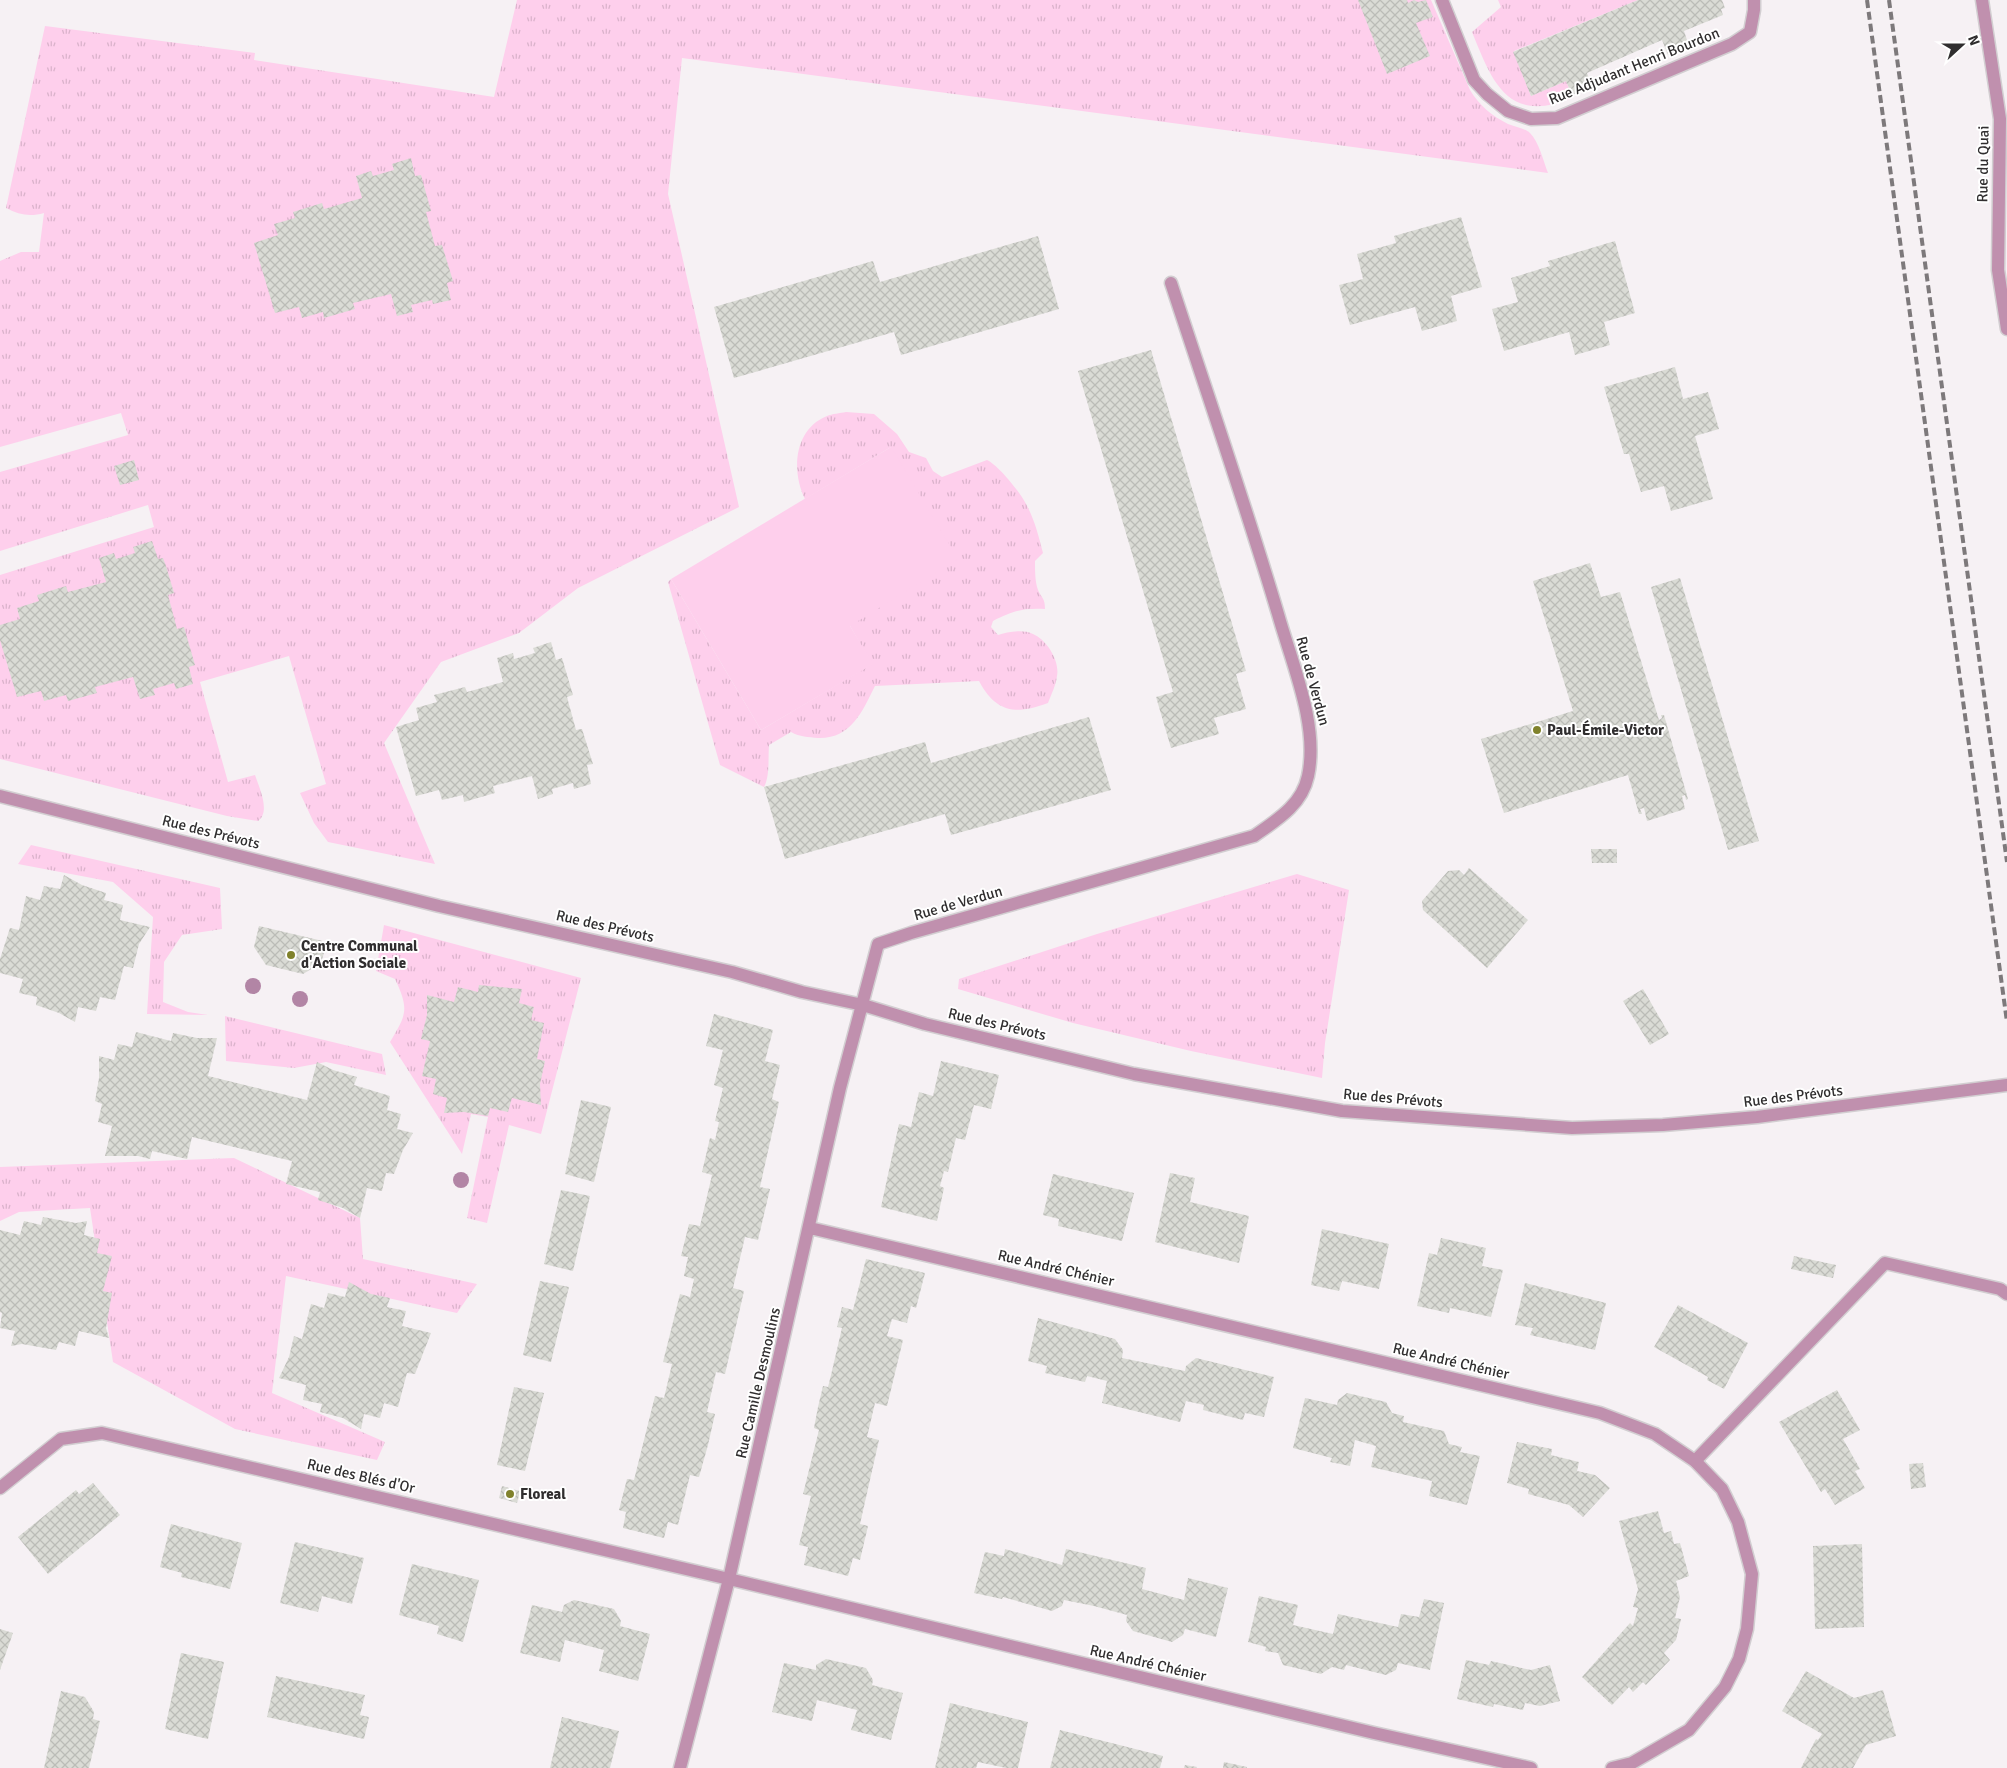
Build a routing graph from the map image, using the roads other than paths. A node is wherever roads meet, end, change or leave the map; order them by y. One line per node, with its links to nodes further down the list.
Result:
1 (1442, 0): 2 (street, Rue Adjudant Henri Bourdon)
2 (1754, 0)
3 (1982, 0): 5 (street, Rue du Quai)
4 (1171, 283): 7 (street, Rue de Verdun)
5 (2007, 329)
6 (0, 796): 7 (street, Rue des Prévots)
7 (863, 1005): 8 (street, Rue des Prévots); 9 (street, Rue Camille Desmoulins)
8 (2007, 1085)
9 (810, 1228): 11 (street, Rue André Chénier); 13 (street, Rue Camille Desmoulins)
10 (2007, 1294): 11 (street)
11 (1696, 1461): 16 (street, Rue André Chénier)
12 (0, 1488): 13 (street, Rue des Blés d'Or)
13 (730, 1579): 14 (street, Rue Camille Desmoulins); 15 (street, Rue André Chénier)
14 (680, 1768)
15 (1531, 1768)
16 (1612, 1768)

